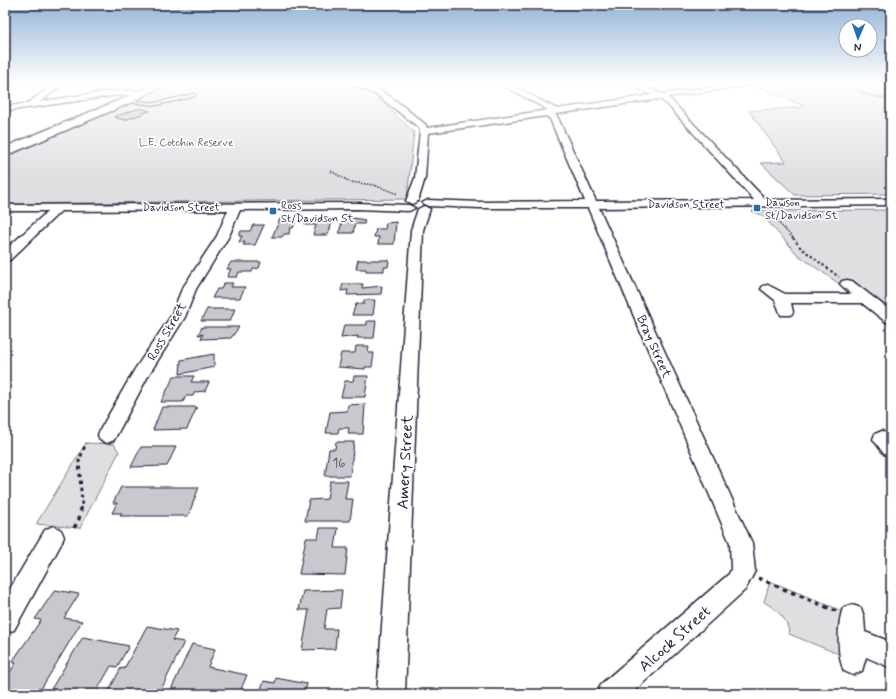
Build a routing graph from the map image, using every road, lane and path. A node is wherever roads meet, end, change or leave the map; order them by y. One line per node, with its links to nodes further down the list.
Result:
1 (94, 115): 7 (street)
2 (407, 115): 6 (street)
3 (541, 115): 6 (street)
4 (553, 115): 12 (street, Bray Street)
5 (681, 115): 16 (street)
6 (424, 131): 9 (street)
7 (5, 152)
8 (331, 171): 10 (path)
9 (420, 178): 13 (street); 14 (street)
10 (398, 194)
11 (891, 202): 16 (street, Davidson Street)
12 (592, 204): 14 (street, Davidson Street); 16 (street, Davidson Street); 31 (street, Bray Street)
13 (411, 205): 14 (street, Davidson Street); 15 (street, Davidson Street); 19 (street, Amery Street)
14 (426, 205): 19 (street, Amery Street)
15 (236, 206): 18 (street, Davidson Street); 27 (street, Ross Street)
16 (765, 207): 21 (path)
17 (5, 208): 18 (street, Davidson Street)
18 (58, 208): 20 (street)
19 (417, 230): 35 (street, Amery Street)
20 (5, 258)
21 (847, 284): 24 (street)
22 (768, 289): 23 (street)
23 (782, 298): 24 (street); 25 (street)
24 (866, 298): 26 (street)
25 (786, 312)
26 (891, 319)
27 (107, 434)
28 (86, 443): 29 (path)
29 (74, 528)
30 (53, 537): 32 (street)
31 (740, 577): 33 (path); 36 (street, Alcock Street)
32 (5, 622)
33 (852, 639): 34 (street)
34 (891, 655)
35 (391, 694)
36 (611, 694)

